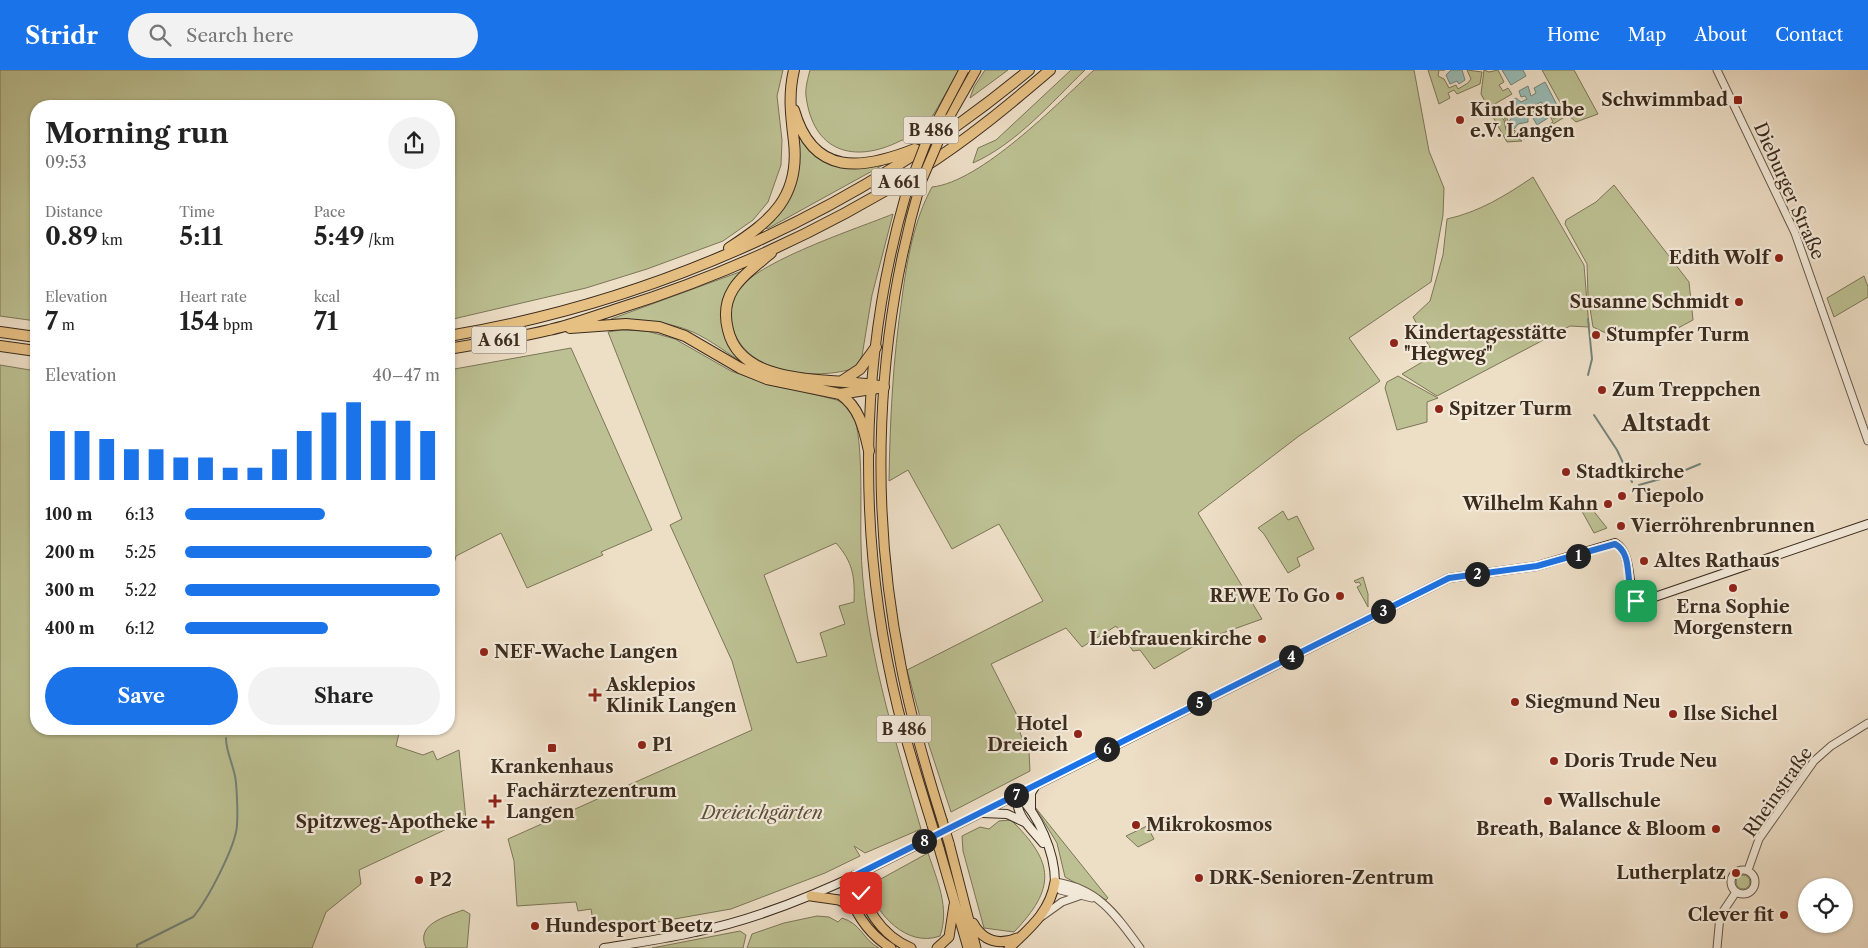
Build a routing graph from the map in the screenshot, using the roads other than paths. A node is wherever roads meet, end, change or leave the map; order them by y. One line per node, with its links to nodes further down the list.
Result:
1 (794, 70): 7 (highway)
2 (964, 70): 16 (main road, B 486, bridge)
3 (1029, 70): 8 (highway, A 661)
4 (1050, 70): 9 (highway, A 661)
5 (1717, 70): 23 (street, Dieburger Straße)
6 (976, 71): 21 (main road, B 486, bridge)
7 (790, 89): 8 (highway); 10 (highway)
8 (936, 141): 10 (highway, A 661)
9 (782, 244): 11 (highway, A 661); 19 (highway)
10 (705, 264): 13 (highway, A 661)
11 (550, 330): 17 (highway, A 661); 22 (highway, A 661)
12 (0, 332): 14 (highway)
13 (455, 335)
14 (30, 337)
15 (0, 346): 18 (highway)
16 (876, 347): 19 (highway); 20 (main road, B 486)
17 (455, 348)
18 (30, 350)
19 (840, 381): 20 (highway)
20 (872, 387): 21 (highway); 22 (highway); 24 (main road, B 486)
21 (884, 387): 42 (main road, B 486, bridge)
22 (840, 394): 24 (highway)
23 (1868, 441)
24 (869, 451): 38 (main road, B 486, bridge)
25 (1868, 524): 27 (main road)
26 (1868, 723): 33 (street, Rheinstraße)
27 (1037, 784): 28 (main road); 30 (main road)
28 (1017, 794): 29 (main road); 30 (main road); 31 (main road)
29 (980, 813): 31 (main road); 34 (main road)
30 (1032, 813): 32 (main road)
31 (1026, 823): 32 (main road)
32 (1051, 854): 36 (main road)
33 (1748, 870): 37 (street); 37 (street)
34 (854, 876): 35 (main road); 48 (main road)
35 (843, 882): 39 (main road); 43 (main road)
36 (1055, 882): 40 (street); 41 (street); 44 (main road)
37 (1736, 892): 54 (street)
38 (954, 894): 49 (main road); 50 (main road, B 486)
39 (811, 896): 43 (main road); 46 (main road)
40 (1081, 896): 41 (street); 44 (street)
41 (1102, 902): 53 (street)
42 (966, 903): 45 (main road); 51 (main road, B 486)
43 (854, 908): 47 (main road)
44 (1037, 921): 45 (main road)
45 (1024, 934): 52 (main road)
46 (604, 948)
47 (891, 948)
48 (911, 948)
49 (937, 948)
50 (968, 948)
51 (976, 948)
52 (1009, 948)
53 (1140, 948)
54 (1717, 948)

